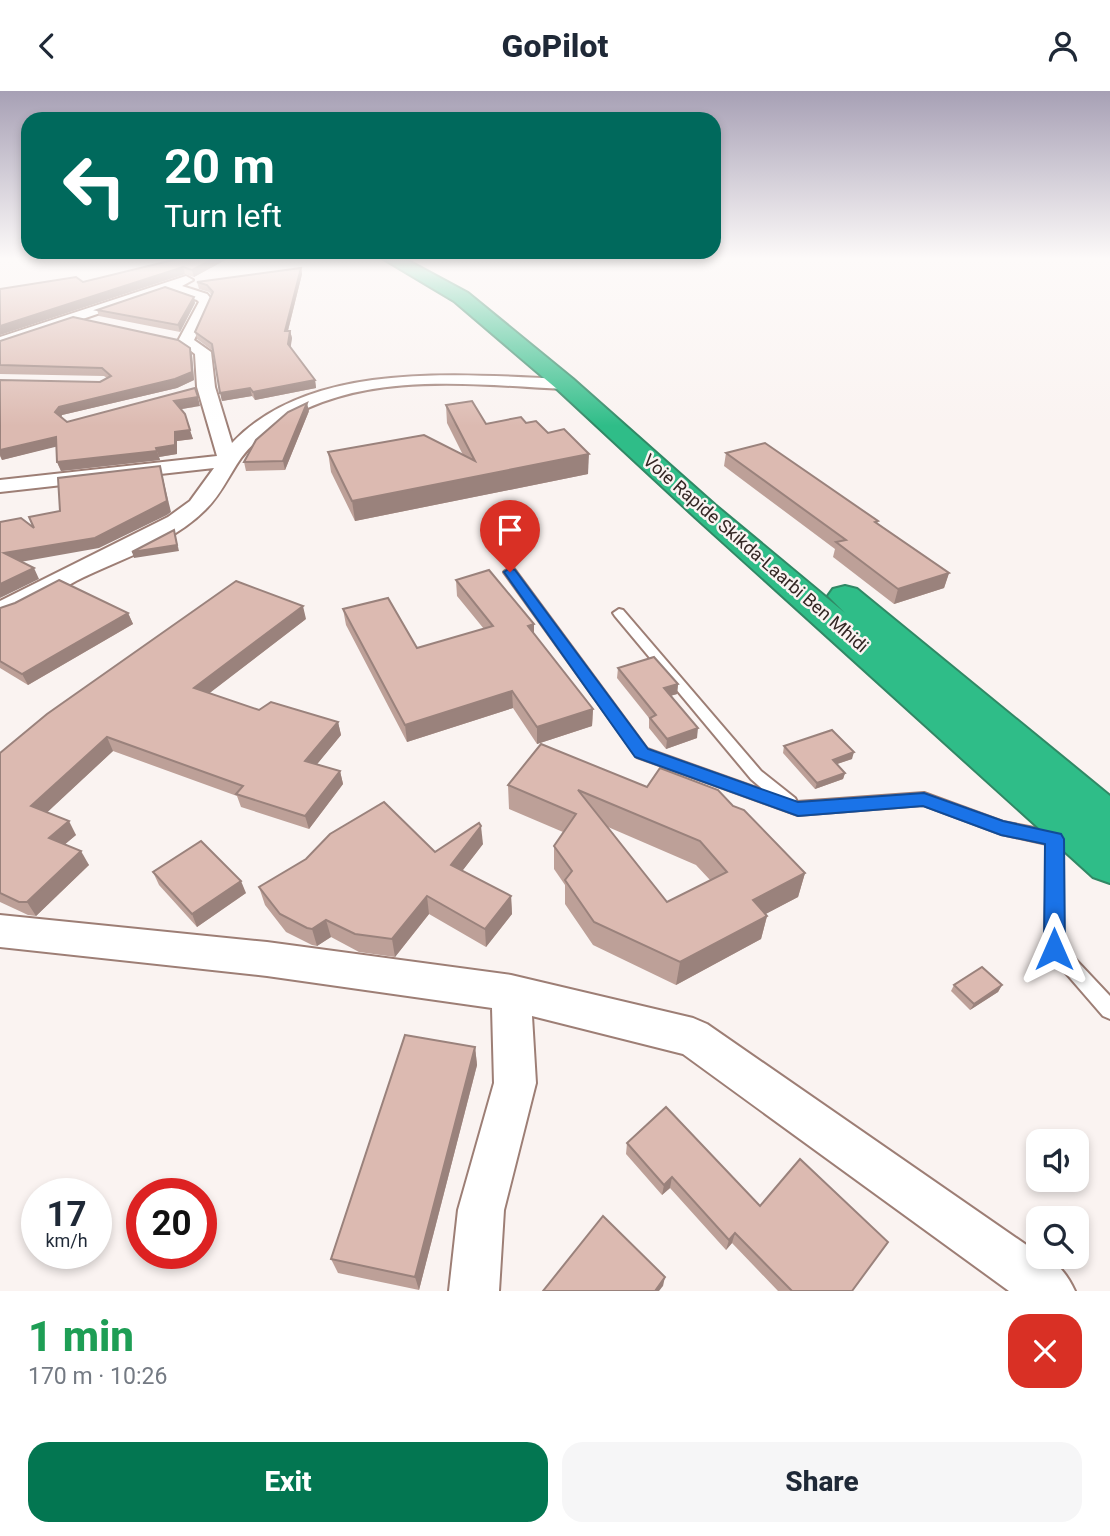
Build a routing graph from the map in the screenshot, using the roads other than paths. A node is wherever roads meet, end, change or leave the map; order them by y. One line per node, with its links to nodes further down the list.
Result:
1 (83, 314): 5 (street)
2 (197, 314): 8 (street)
3 (481, 314): 9 (highway, Voie Rapide Skikda-Laarbi Ben Mhidi)
4 (507, 314): 17 (highway, Voie Rapide Skikda-Laarbi Ben Mhidi)
5 (77, 316): 6 (street); 7 (street)
6 (98, 325)
7 (0, 342)
8 (206, 384): 10 (street); 11 (street)
9 (565, 384): 11 (street); 18 (highway, Voie Rapide Skikda-Laarbi Ben Mhidi)
10 (184, 394)
11 (228, 460): 12 (street); 14 (street)
12 (0, 486)
13 (510, 572): 16 (lane)
14 (0, 611)
15 (618, 613): 16 (lane)
16 (798, 809): 18 (lane)
17 (1110, 821)
18 (1058, 830): 19 (highway, Voie Rapide Skikda-Laarbi Ben Mhidi); 22 (lane)
19 (1110, 864)
20 (0, 931): 21 (street)
21 (511, 993): 23 (street); 24 (street)
22 (1110, 1010)
23 (474, 1291)
24 (1050, 1291)

